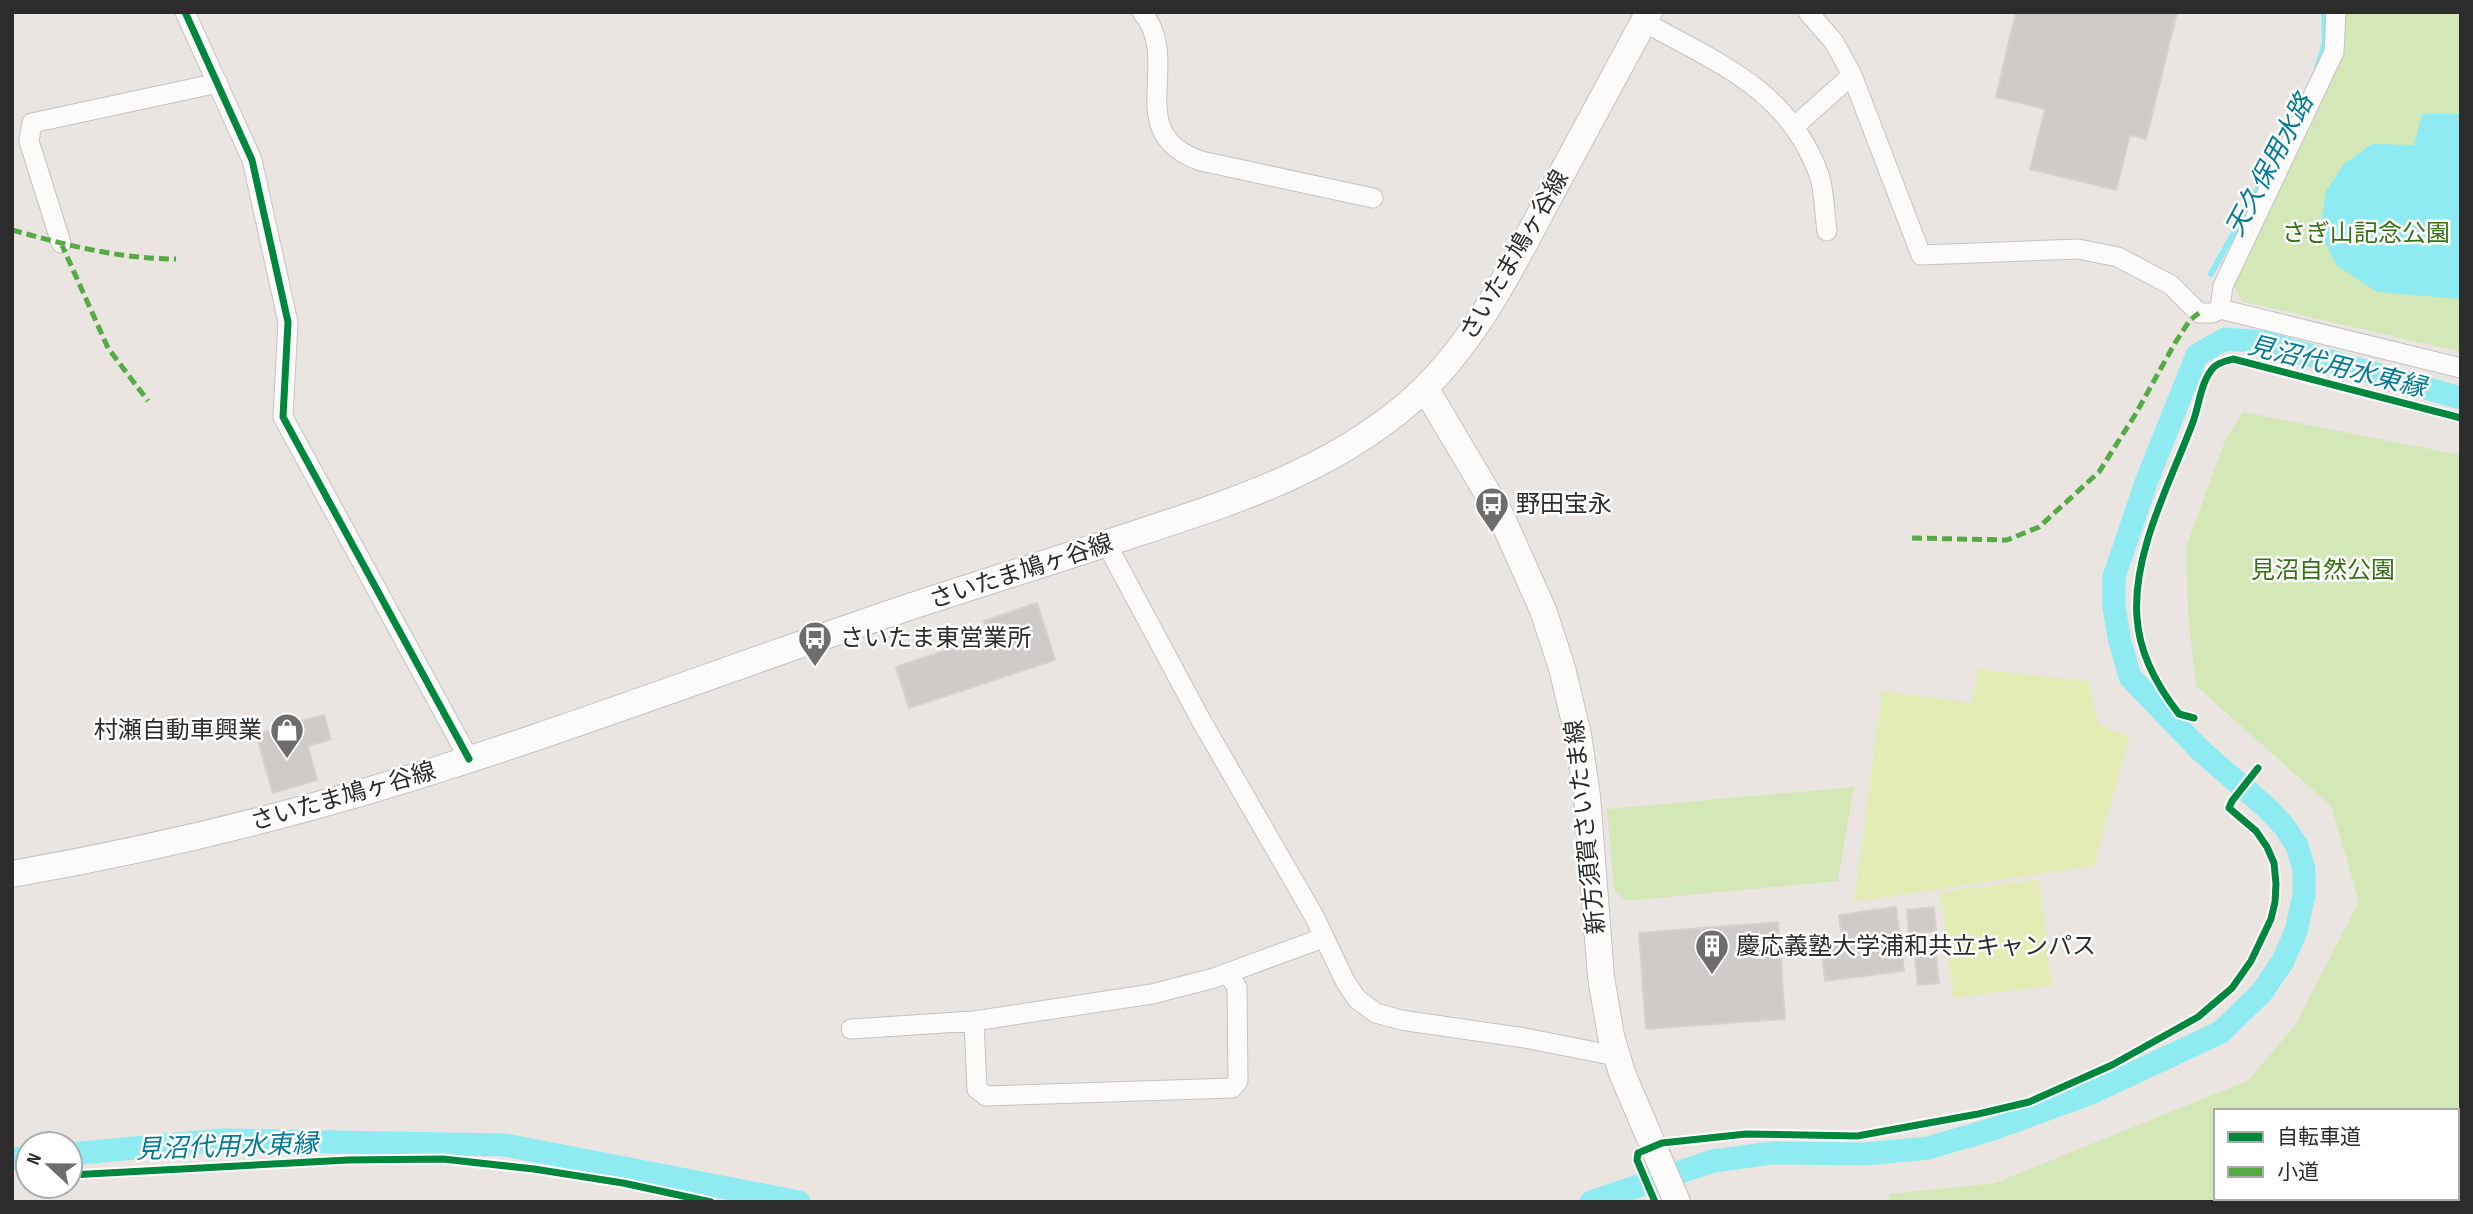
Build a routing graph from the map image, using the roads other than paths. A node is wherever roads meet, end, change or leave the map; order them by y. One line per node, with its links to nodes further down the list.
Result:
1 (185, 12): 7 (street)
2 (1142, 12): 9 (street)
3 (1808, 12): 6 (street)
4 (2336, 12): 12 (street)
5 (1646, 17): 8 (street); 14 (main road, さいたま鳩ヶ谷線)
6 (1852, 75): 8 (street); 12 (street)
7 (218, 83): 11 (street); 16 (street)
8 (1795, 126): 10 (street)
9 (1373, 198)
10 (1827, 231)
11 (61, 243)
12 (2220, 309): 13 (street)
13 (2461, 368)
14 (1424, 388): 15 (main road, さいたま鳩ヶ谷線); 22 (main road, 新方須賀さいたま線)
15 (1107, 544): 16 (main road, さいたま鳩ヶ谷線); 18 (street)
16 (469, 759): 17 (main road, さいたま鳩ヶ谷線)
17 (12, 874)
18 (1323, 938): 19 (street); 22 (street)
19 (1227, 973): 20 (street); 20 (street)
20 (974, 1021): 21 (street)
21 (851, 1029)
22 (1616, 1056): 23 (main road, 新方須賀さいたま線)
23 (1676, 1199)

